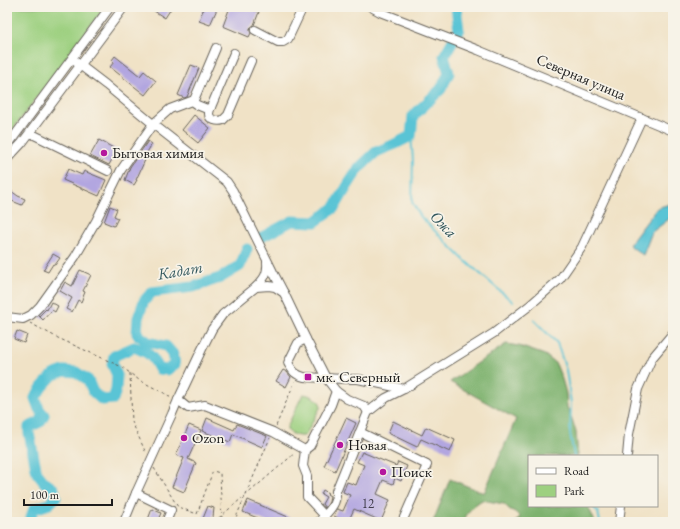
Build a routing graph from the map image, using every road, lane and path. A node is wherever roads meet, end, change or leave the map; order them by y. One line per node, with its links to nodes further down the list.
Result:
1 (110, 7): 9 (street)
2 (124, 7): 11 (street)
3 (303, 7): 6 (street)
4 (371, 7): 5 (street)
5 (381, 9): 14 (street, Северная улица)
6 (255, 30)
7 (216, 48): 12 (street)
8 (234, 53): 13 (street)
9 (72, 60): 11 (street); 18 (street)
10 (251, 61): 13 (street)
11 (80, 66): 15 (street); 17 (street)
12 (194, 100): 13 (street); 15 (street)
13 (210, 107)
14 (642, 118): 16 (street, Северная улица); 31 (street)
15 (153, 124): 21 (street); 25 (street)
16 (673, 131)
17 (30, 134): 19 (street); 20 (street)
18 (7, 146)
19 (7, 158)
20 (108, 171)
21 (267, 261): 22 (street); 23 (street)
22 (256, 287): 23 (street); 33 (street)
23 (284, 294): 27 (street)
24 (7, 317): 25 (street)
25 (23, 319): 28 (path)
26 (673, 333): 38 (street)
27 (306, 338): 29 (street); 30 (street)
28 (130, 373): 33 (path); 39 (path)
29 (298, 375): 30 (street); 35 (path)
30 (326, 378): 31 (street); 32 (street)
31 (404, 388): 34 (street)
32 (336, 392): 34 (street); 37 (street)
33 (174, 400): 35 (street); 39 (street)
34 (368, 412): 36 (street)
35 (273, 432): 37 (street); 41 (path)
36 (360, 432): 44 (street); 50 (street)
37 (302, 449): 41 (path); 44 (street)
38 (627, 455)
39 (150, 462): 40 (street); 43 (path)
40 (136, 493): 45 (street); 46 (street)
41 (244, 497): 43 (path); 49 (path)
42 (621, 507): 51 (street)
43 (222, 516): 47 (path); 48 (path)
44 (322, 519)
45 (124, 522)
46 (166, 522)
47 (214, 522)
48 (222, 522)
49 (234, 522)
50 (402, 522)
51 (619, 522)

